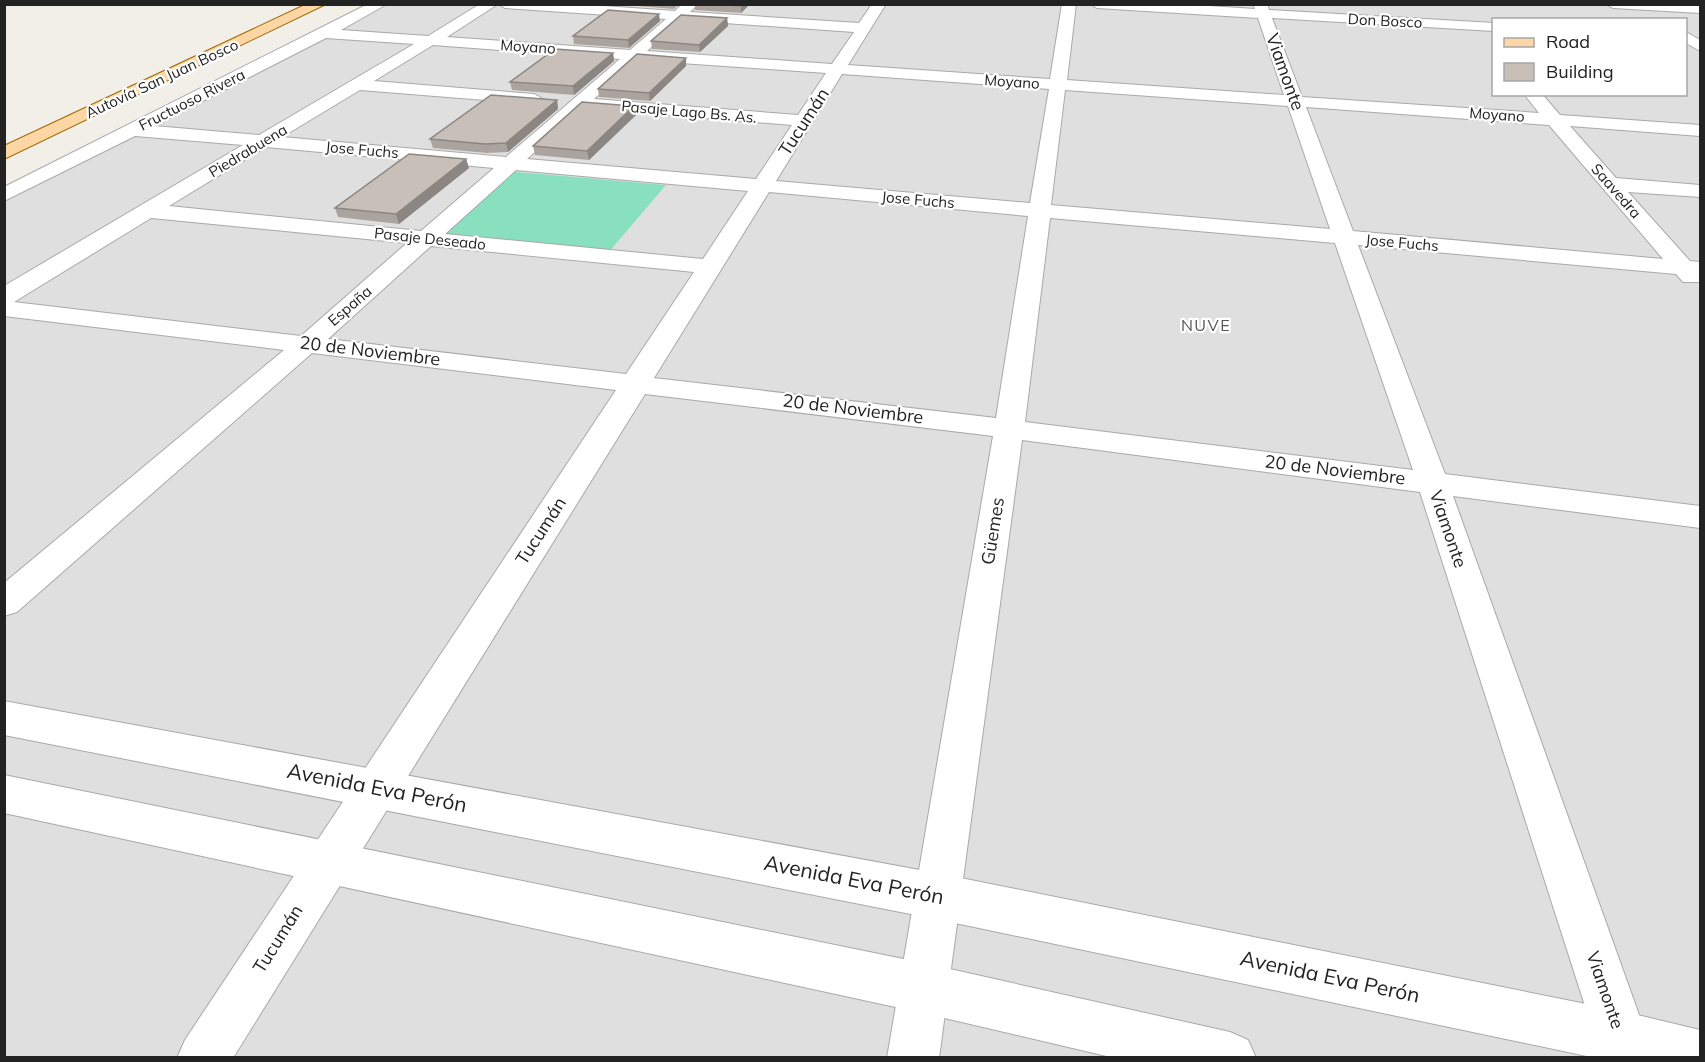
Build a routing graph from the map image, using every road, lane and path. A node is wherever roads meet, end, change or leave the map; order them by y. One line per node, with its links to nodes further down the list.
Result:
1 (284, 4): 20 (main road, Autovía San Juan Bosco)
2 (319, 4): 36 (main road, Autovía San Juan Bosco)
3 (380, 4): 21 (street, Fructuoso Rivera)
4 (491, 4): 22 (street, Piedrabuena)
5 (505, 4): 15 (street)
6 (691, 4): 15 (street, España)
7 (879, 4): 19 (street, Tucumán)
8 (1070, 4): 27 (street, Güemes)
9 (1096, 4): 12 (street, Don Bosco)
10 (1613, 4): 11 (street)
11 (1643, 5): 13 (street); 16 (street)
12 (1262, 9): 17 (street, Don Bosco); 29 (street, Viamonte)
13 (1701, 9)
14 (1460, 12): 17 (street)
15 (678, 16): 19 (street); 24 (street, España)
16 (1660, 18)
17 (1472, 26): 18 (street, Don Bosco); 23 (street)
18 (1492, 27)
19 (865, 28): 25 (street, Tucumán)
20 (220, 33)
21 (325, 33): 22 (street, Moyano); 33 (street, Fructuoso Rivera)
22 (432, 40): 24 (street, Moyano); 26 (street, Piedrabuena)
23 (1486, 42)
24 (634, 55): 25 (street, Moyano); 30 (street, España)
25 (838, 69): 27 (street, Moyano); 32 (street, Tucumán)
26 (358, 85): 30 (street, Pasaje Lago Bs. As.); 35 (street, Piedrabuena)
27 (1058, 85): 29 (street, Moyano); 43 (street, Güemes)
28 (1534, 96): 31 (street, Saavedra)
29 (1296, 102): 31 (street, Moyano); 45 (street, Viamonte)
30 (580, 103): 32 (street, Pasaje Lago Bs. As.); 37 (street, España)
31 (1554, 119): 34 (street, Moyano); 38 (street, Saavedra)
32 (805, 121): 39 (street, Tucumán)
33 (135, 130): 35 (street, Jose Fuchs); 41 (street, Fructuoso Rivera)
34 (1701, 130)
35 (264, 141): 37 (street, Jose Fuchs); 42 (street, Piedrabuena)
36 (4, 153)
37 (511, 163): 39 (street, Jose Fuchs); 44 (street, España)
38 (1610, 184): 40 (street); 47 (street, Saavedra)
39 (763, 186): 43 (street, Jose Fuchs); 46 (street, Tucumán)
40 (1701, 191)
41 (4, 195)
42 (150, 211): 44 (street, Pasaje Deseado); 49 (street, Piedrabuena)
43 (1040, 211): 45 (street, Jose Fuchs); 53 (street, Güemes)
44 (427, 238): 46 (street, Pasaje Deseado); 51 (street, España)
45 (1344, 238): 47 (street, Jose Fuchs); 54 (street, Viamonte)
46 (711, 267): 52 (street, Tucumán)
47 (1692, 268): 48 (street, Saavedra)
48 (1701, 287)
49 (4, 297)
50 (4, 308): 51 (street, 20 de Noviembre)
51 (307, 344): 52 (street, 20 de Noviembre); 56 (street, España)
52 (638, 383): 53 (street, 20 de Noviembre); 58 (street, Tucumán)
53 (1009, 429): 54 (street, 20 de Noviembre); 61 (street, Güemes)
54 (1433, 483): 55 (street, 20 de Noviembre); 63 (street, Viamonte)
55 (1701, 517)
56 (4, 603)
57 (4, 718): 58 (street, Avenida Eva Perón)
58 (374, 788): 60 (street, Tucumán); 61 (street, Avenida Eva Perón)
59 (4, 794): 60 (street)
60 (327, 861): 62 (street); 65 (street, Tucumán)
61 (936, 896): 62 (street, Güemes); 63 (street, Avenida Eva Perón)
62 (923, 988): 66 (street, Güemes); 67 (street)
63 (1625, 1047): 64 (street, Avenida Eva Perón)
64 (1701, 1056)
65 (203, 1058)
66 (913, 1058)
67 (1230, 1058)

